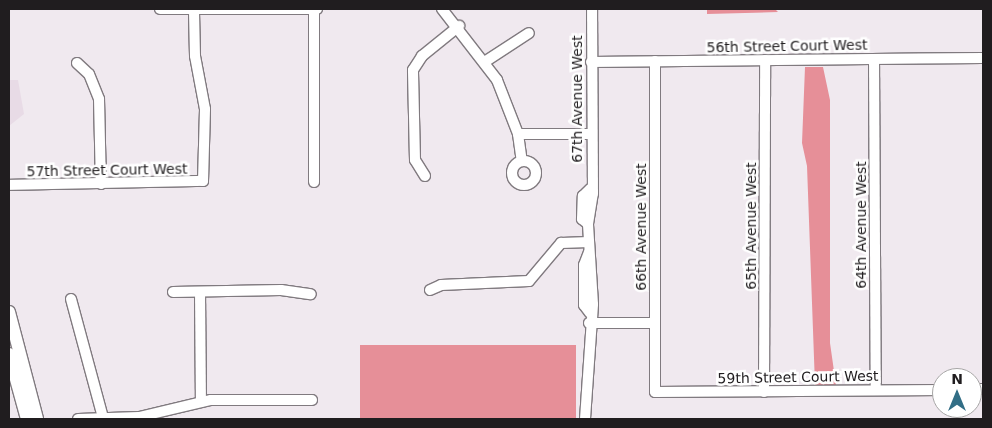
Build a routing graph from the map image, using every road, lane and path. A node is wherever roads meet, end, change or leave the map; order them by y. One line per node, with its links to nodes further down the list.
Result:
1 (160, 9): 6 (street)
2 (315, 9): 5 (street); 20 (street)
3 (442, 9): 7 (street)
4 (592, 9): 14 (street, 67th Avenue West)
5 (237, 10): 6 (street)
6 (194, 12): 21 (street, 57th Street Court West)
7 (459, 26): 11 (street); 19 (street)
8 (529, 34): 11 (street)
9 (983, 58): 10 (street, 56th Street Court West)
10 (874, 59): 12 (street, 56th Street Court West); 33 (street, 64th Avenue West)
11 (486, 60): 16 (street)
12 (765, 60): 13 (street, 56th Street Court West); 36 (street, 65th Avenue West)
13 (655, 61): 14 (street, 56th Street Court West); 31 (street, 66th Avenue West)
14 (591, 62): 17 (street, 67th Avenue West)
15 (78, 63): 21 (street)
16 (518, 134): 17 (street); 18 (street)
17 (591, 134): 23 (street, 67th Avenue West)
18 (522, 161)
19 (425, 176)
20 (314, 182)
21 (101, 184): 22 (street, 57th Street Court West)
22 (9, 185)
23 (589, 247): 24 (street); 30 (street, 67th Avenue West)
24 (430, 290)
25 (173, 292): 26 (street)
26 (200, 292): 27 (street); 38 (street)
27 (311, 294)
28 (72, 299): 39 (street)
29 (9, 312): 41 (main road)
30 (590, 318): 31 (street); 43 (street, 67th Avenue West)
31 (655, 323): 35 (street, 66th Avenue West)
32 (9, 354): 40 (main road)
33 (876, 390): 34 (street, 59th Street Court West); 36 (street, 59th Street Court West)
34 (932, 390)
35 (654, 392): 36 (street, 59th Street Court West)
36 (764, 392)
37 (312, 400): 38 (street)
38 (202, 402): 39 (street)
39 (103, 418): 42 (street)
40 (27, 419)
41 (37, 419)
42 (78, 419)
43 (585, 419)

